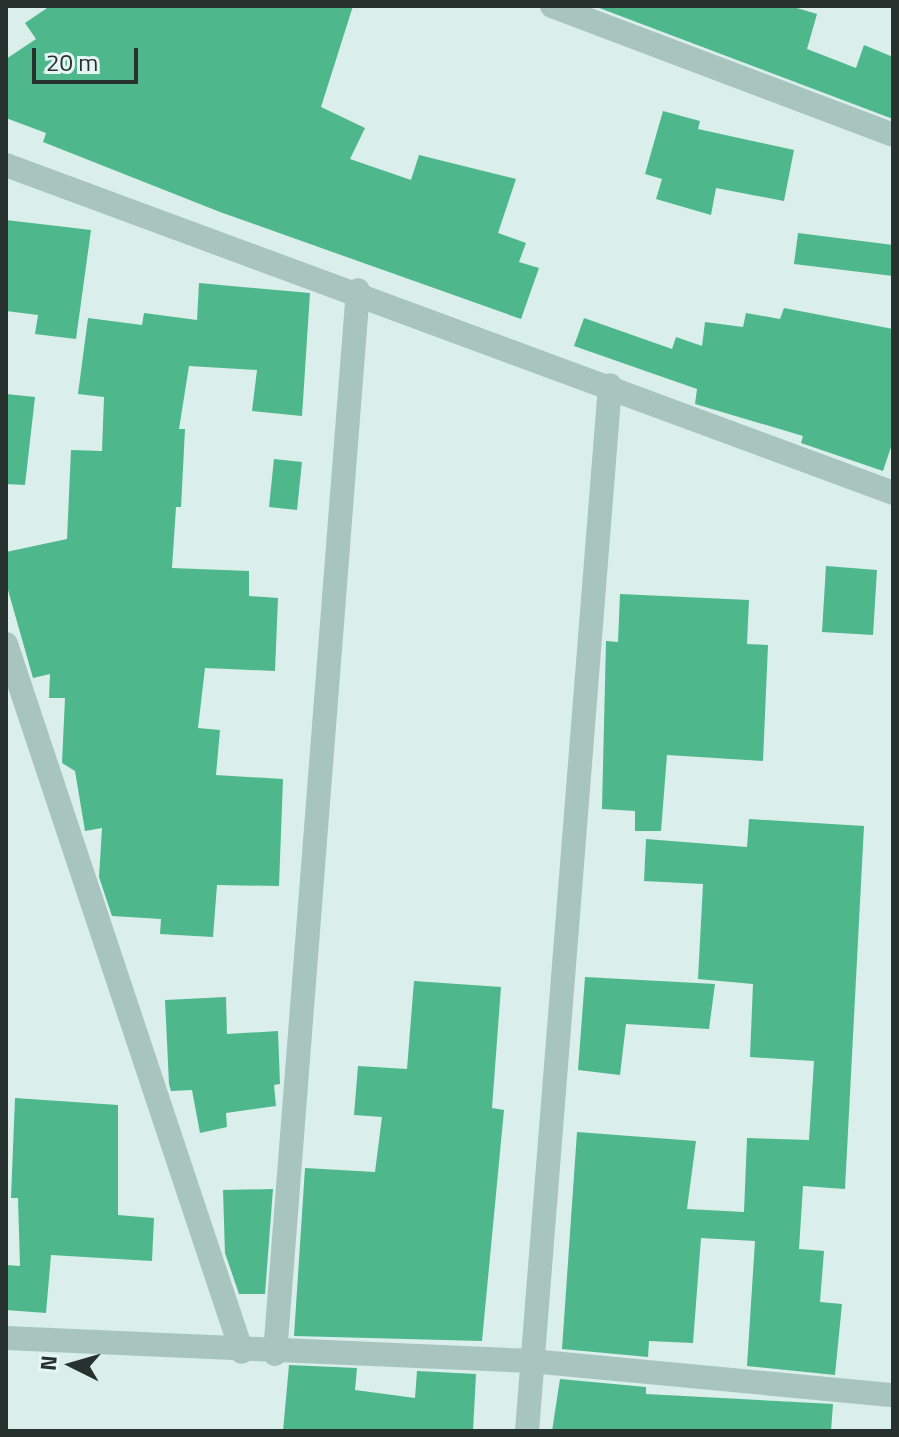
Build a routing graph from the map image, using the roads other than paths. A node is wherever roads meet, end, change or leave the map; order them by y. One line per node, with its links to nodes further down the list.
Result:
1 (552, 6): 2 (street)
2 (893, 135)
3 (6, 165): 4 (street)
4 (358, 290): 5 (street); 10 (street)
5 (610, 385): 6 (street); 11 (street)
6 (893, 493)
7 (6, 644): 9 (street)
8 (6, 1338): 9 (street)
9 (242, 1352): 10 (street)
10 (275, 1354): 11 (street)
11 (531, 1361): 12 (street); 13 (street)
12 (893, 1395)
13 (527, 1431)

